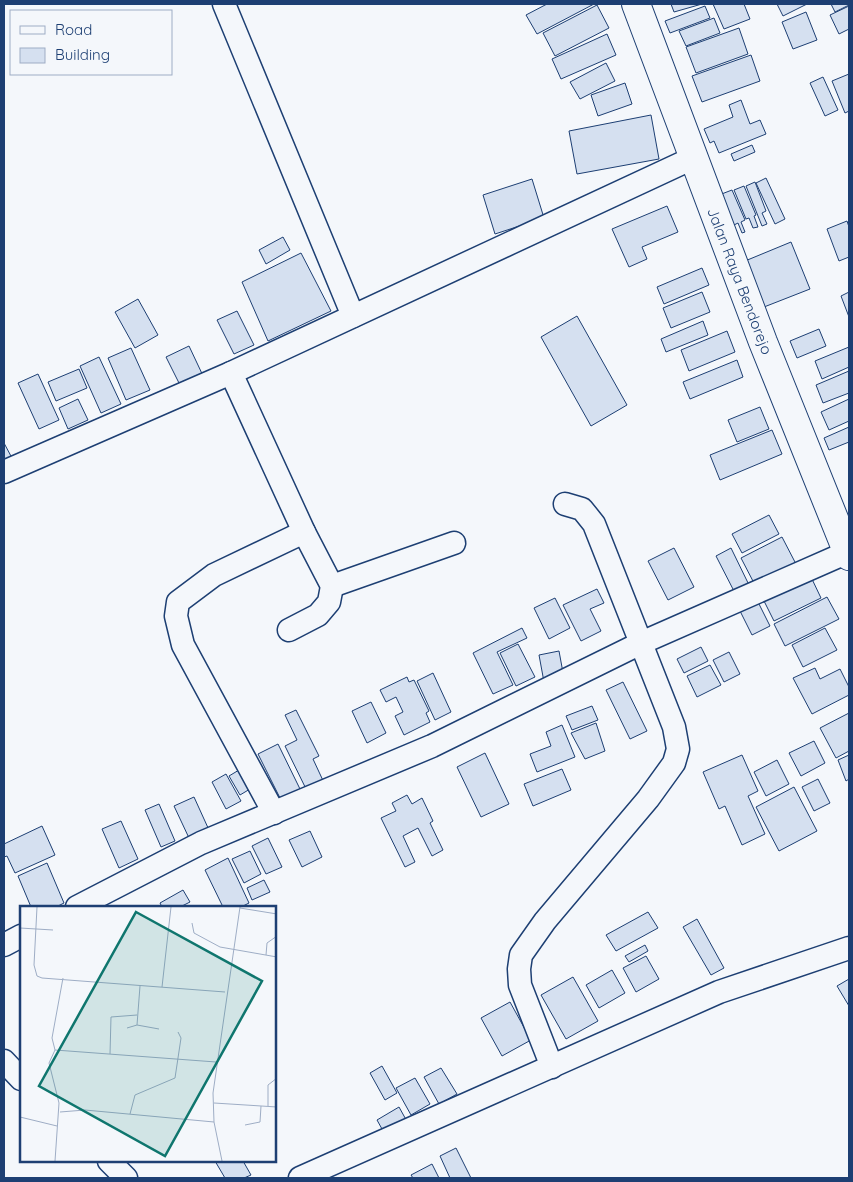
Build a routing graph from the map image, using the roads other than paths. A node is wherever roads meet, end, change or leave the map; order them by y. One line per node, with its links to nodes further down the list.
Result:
1 (224, 4): 4 (street)
2 (636, 4): 3 (main road, Jalan Raya Bendorejo)
3 (693, 158): 4 (street); 10 (main road, Jalan Raya Bendorejo)
4 (353, 316): 5 (street)
5 (231, 373): 6 (street); 8 (street)
6 (4, 472)
7 (565, 504): 13 (street)
8 (304, 532): 11 (street); 14 (street)
9 (454, 543): 11 (street)
10 (848, 554): 13 (street)
11 (332, 586): 12 (street)
12 (289, 630)
13 (641, 643): 14 (street); 20 (street)
14 (274, 812): 15 (street)
15 (79, 906)
16 (20, 937): 17 (street)
17 (4, 945)
18 (849, 948): 20 (street)
19 (4, 1061): 21 (street)
20 (552, 1067): 24 (street)
21 (20, 1078)
22 (110, 1162): 23 (street)
23 (126, 1178)
24 (300, 1178)

